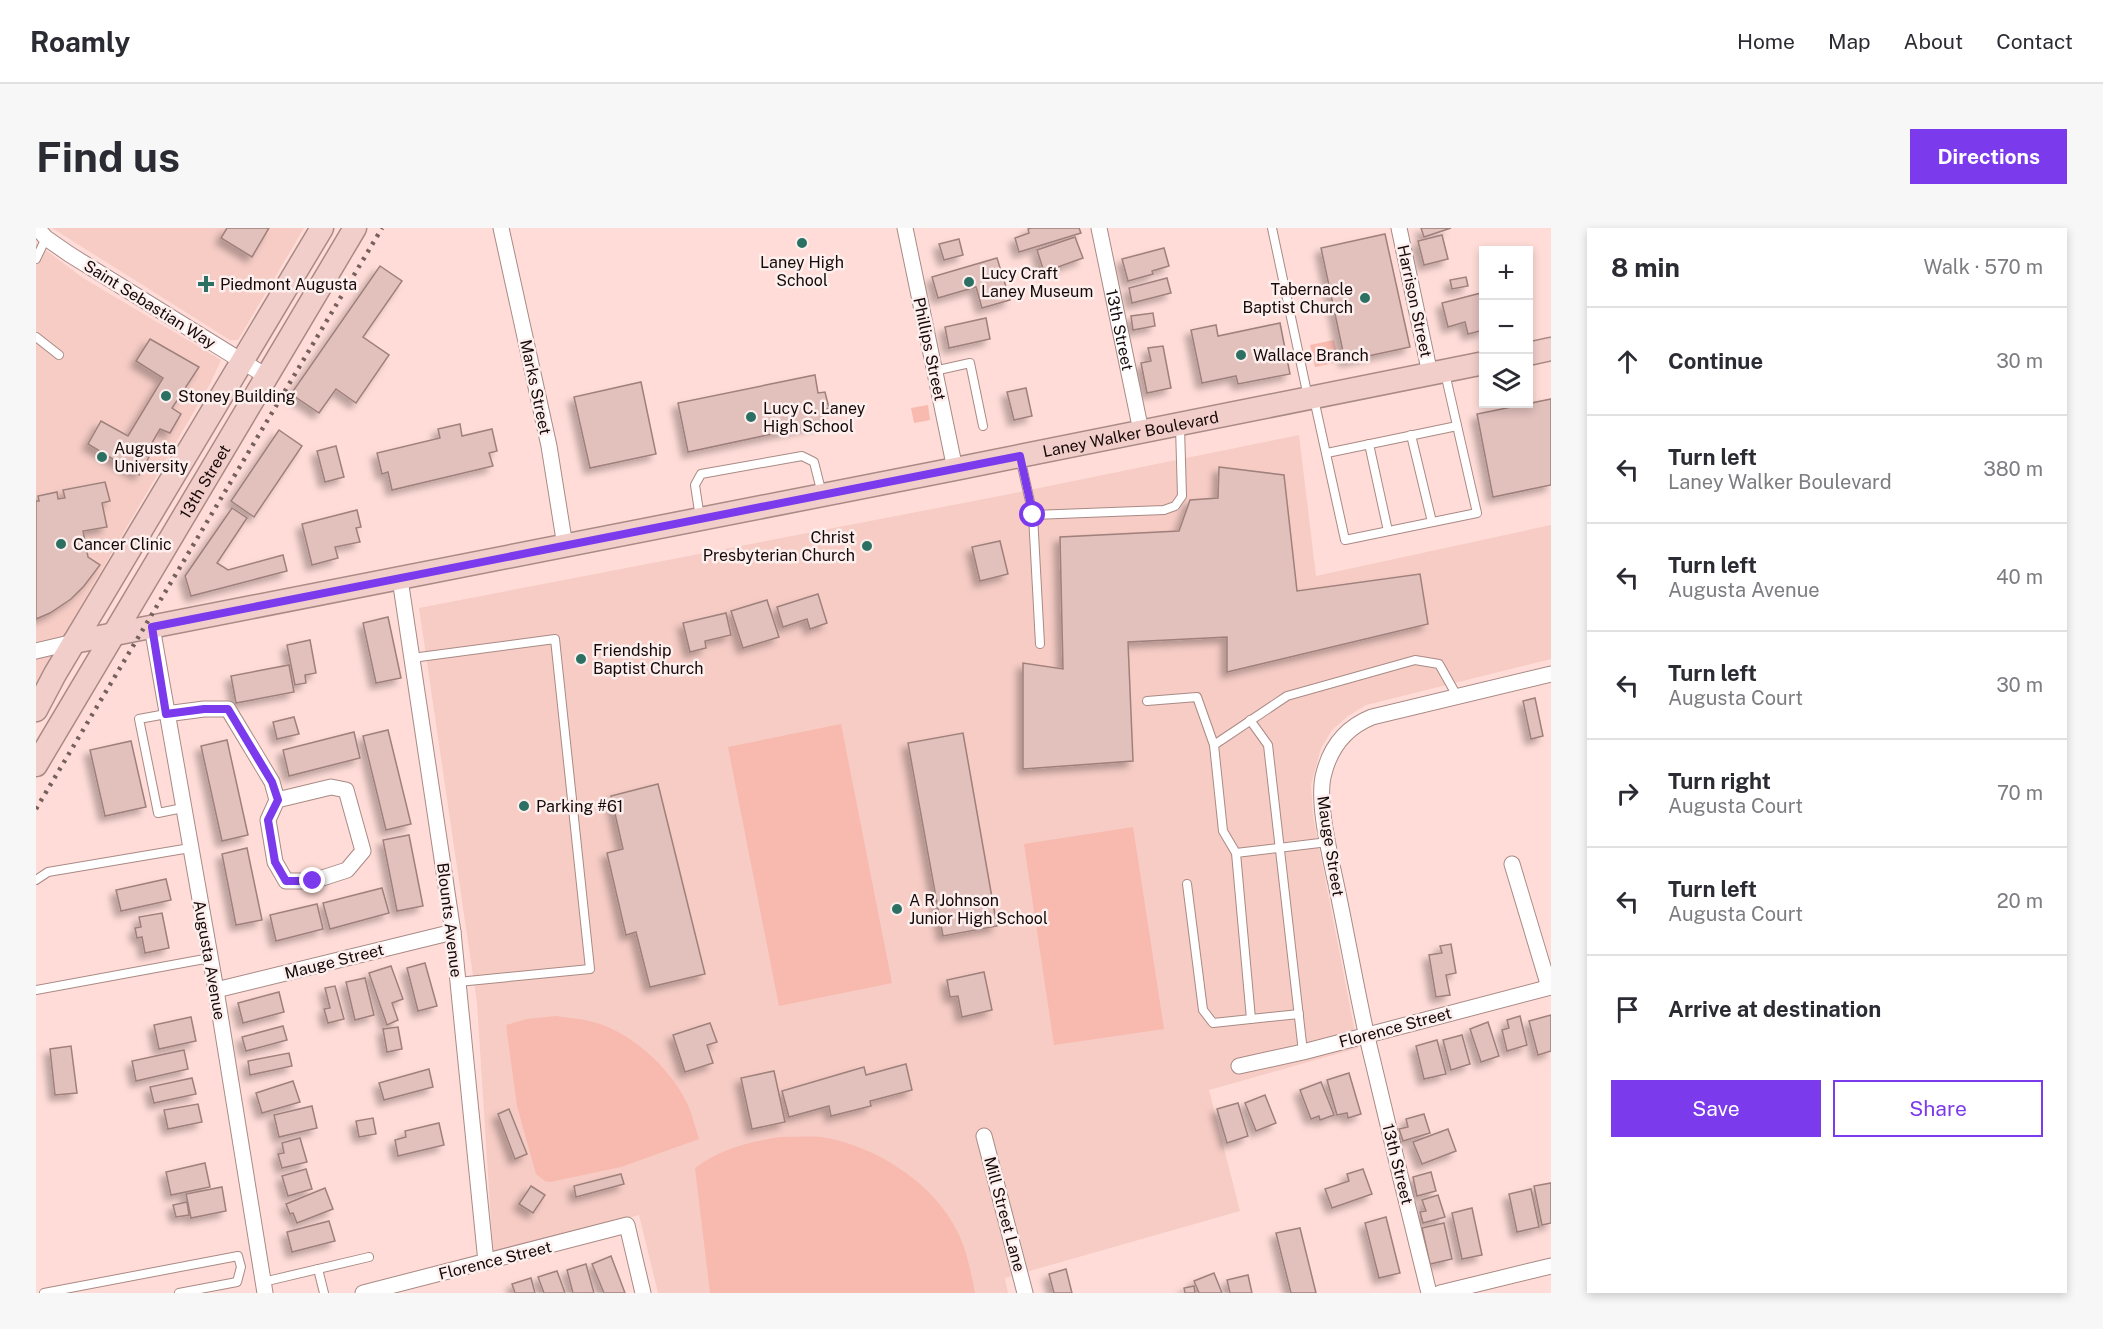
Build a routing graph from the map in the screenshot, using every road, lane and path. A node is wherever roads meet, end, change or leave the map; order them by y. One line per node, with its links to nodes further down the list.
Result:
1 (322, 228): 14 (main road)
2 (355, 228): 18 (main road, 13th Street)
3 (501, 228): 34 (street, Marks Street)
4 (905, 228): 16 (street, Phillips Street)
5 (1099, 228): 23 (street, 13th Street)
6 (1272, 228): 19 (lane)
7 (1399, 228): 17 (street, Harrison Street)
8 (42, 233): 9 (lane); 14 (street, Saint Sebastian Way)
9 (36, 260)
10 (36, 338): 13 (lane)
11 (1551, 349): 12 (main road)
12 (1533, 353)
13 (59, 355)
14 (243, 361): 18 (street, Saint Sebastian Way); 38 (main road)
15 (1479, 364): 17 (main road, Laney Walker Boulevard)
16 (934, 371): 21 (lane); 28 (street, Phillips Street)
17 (1437, 372): 19 (main road, Laney Walker Boulevard); 22 (lane)
18 (266, 376): 37 (main road, 13th Street)
19 (1311, 398): 20 (main road, Laney Walker Boulevard); 26 (lane)
20 (1180, 424): 23 (main road, Laney Walker Boulevard); 30 (lane)
21 (982, 426)
22 (1457, 426): 24 (lane); 32 (lane)
23 (1141, 431): 27 (main road, Laney Walker Boulevard)
24 (1411, 435): 25 (lane); 32 (lane)
25 (1369, 444): 26 (lane); 33 (lane)
26 (1327, 453): 33 (lane)
27 (1020, 456): 28 (main road, Laney Walker Boulevard); 30 (lane)
28 (955, 469): 29 (main road, Laney Walker Boulevard)
29 (822, 495): 31 (main road, Laney Walker Boulevard); 31 (lane)
30 (1033, 515): 39 (lane)
31 (701, 519): 34 (main road, Laney Walker Boulevard)
32 (1432, 522): 33 (lane)
33 (1388, 531)
34 (565, 546): 35 (main road, Laney Walker Boulevard)
35 (400, 579): 36 (main road, Laney Walker Boulevard); 41 (street, Blounts Avenue)
36 (152, 627): 37 (main road, Laney Walker Boulevard); 46 (street, Augusta Avenue)
37 (112, 635): 38 (main road, Laney Walker Boulevard); 49 (main road, 13th Street)
38 (74, 642): 40 (street, Laney Walker Boulevard); 45 (main road)
39 (1040, 644)
40 (36, 651)
41 (412, 658): 59 (street, Blounts Avenue); 61 (lane)
42 (1551, 674): 43 (street, Mauge Street)
43 (1457, 696): 47 (lane); 52 (street, Mauge Street)
44 (1147, 701): 48 (lane)
45 (36, 710)
46 (166, 714): 50 (street); 51 (street, Augusta Avenue); 51 (lane)
47 (1250, 720): 48 (lane); 53 (lane)
48 (1214, 745): 55 (lane)
49 (36, 765)
50 (278, 800): 50 (street)
51 (183, 808): 54 (street, Augusta Avenue)
52 (1328, 842): 53 (lane); 67 (street, Mauge Street)
53 (1279, 847): 55 (lane); 65 (lane)
54 (190, 848): 57 (lane); 60 (street, Augusta Avenue)
55 (1236, 853): 66 (lane)
56 (1512, 864): 62 (street)
57 (36, 880)
58 (1187, 884): 66 (lane)
59 (453, 932): 61 (street, Blounts Avenue); 64 (street, Mauge Street)
60 (210, 958): 63 (lane); 64 (street, Augusta Avenue)
61 (458, 982): 72 (street, Blounts Avenue)
62 (1550, 987): 67 (street, Florence Street)
63 (36, 990)
64 (216, 990): 73 (street, Augusta Avenue)
65 (1299, 1014): 66 (lane); 68 (lane)
66 (1251, 1019)
67 (1367, 1035): 68 (street, Florence Street); 84 (street, 13th Street)
68 (1303, 1052): 69 (street, Florence Street)
69 (1239, 1066)
70 (984, 1136): 83 (street, Mill Street Lane)
71 (369, 1257): 76 (lane)
72 (486, 1262): 81 (street, Florence Street); 82 (street, Florence Street)
73 (260, 1263): 75 (lane); 77 (street, Augusta Avenue)
74 (1551, 1266): 85 (street)
75 (242, 1267): 78 (lane); 79 (lane)
76 (318, 1269): 77 (lane); 80 (lane)
77 (264, 1288)
78 (44, 1293)
79 (179, 1293)
80 (324, 1293)
81 (363, 1293)
82 (643, 1293)
83 (1025, 1293)
84 (1429, 1293)
85 (1440, 1293)

